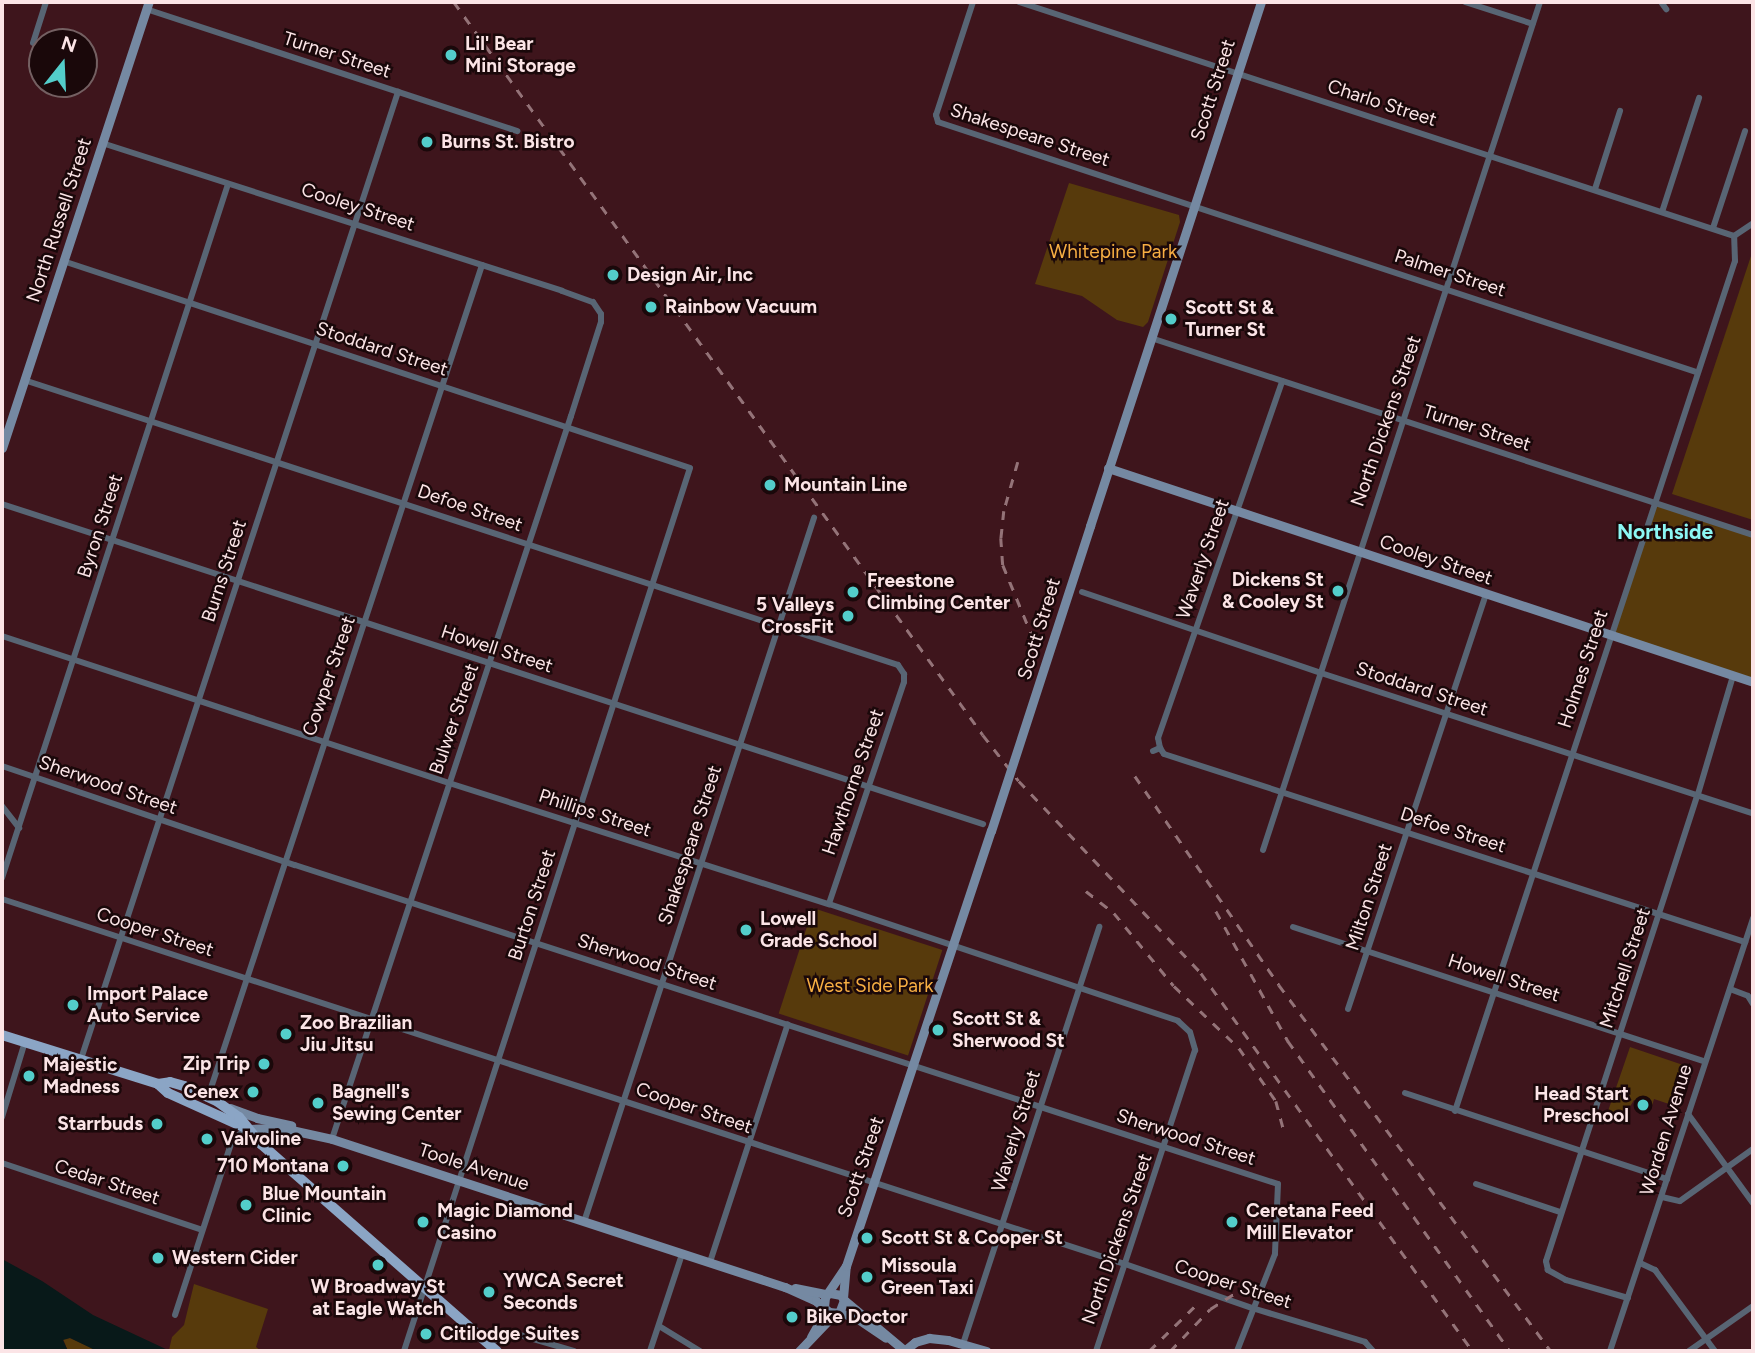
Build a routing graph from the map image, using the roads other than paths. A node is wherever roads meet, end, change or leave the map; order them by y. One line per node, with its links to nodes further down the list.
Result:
1 (47, 2): 11 (street)
2 (973, 2): 22 (street, Shakespeare Street)
3 (1019, 2): 12 (street, Charlo Street)
4 (1261, 2): 12 (street, Scott Street)
5 (1465, 2): 10 (street)
6 (1540, 2): 10 (street, North Dickens Street)
7 (1661, 2): 9 (street)
8 (148, 6): 13 (street, Turner Street); 18 (street, North Russell Street)
9 (1667, 9)
10 (1533, 23): 19 (street, North Dickens Street)
11 (38, 28)
12 (1237, 73): 19 (street, Charlo Street); 22 (street, Scott Street)
13 (398, 92): 16 (street, Turner Street); 25 (street, Burns Street)
14 (1699, 98): 23 (street)
15 (1620, 111): 21 (street)
16 (518, 131)
17 (1745, 131): 26 (street)
18 (102, 143): 20 (street, Cooley Street); 28 (street, North Russell Street)
19 (1490, 154): 21 (street, Charlo Street); 30 (street, North Dickens Street)
20 (228, 184): 25 (street, Cooley Street); 31 (street, Byron Street)
21 (1595, 189): 23 (street, Charlo Street)
22 (1194, 205): 30 (street, Palmer Street); 33 (street, Scott Street)
23 (1662, 212): 26 (street, Charlo Street)
24 (1753, 223): 27 (street)
25 (355, 224): 29 (street, Cooley Street); 34 (street, Burns Street)
26 (1713, 228): 27 (street, Charlo Street)
27 (1734, 236): 35 (street, Holmes Street)
28 (64, 261): 31 (street, Stoddard Street); 36 (street, North Russell Street)
29 (482, 265): 32 (street, Cooley Street); 38 (street, Cowper Street)
30 (1447, 289): 35 (street, Palmer Street); 40 (street, North Dickens Street)
31 (190, 305): 34 (street, Stoddard Street); 39 (street, Byron Street)
32 (599, 309): 41 (street, Bulwer Street)
33 (1151, 338): 37 (street, Turner Street); 45 (street, Scott Street)
34 (315, 344): 38 (street, Stoddard Street); 43 (street, Burns Street)
35 (1696, 372): 47 (street, Holmes Street)
36 (24, 380): 39 (street, Defoe Street); 42 (street, North Russell Street)
37 (1282, 381): 40 (street, Turner Street); 49 (street, Waverly Street)
38 (442, 385): 41 (street, Stoddard Street); 46 (street, Cowper Street)
39 (151, 420): 43 (street, Defoe Street); 52 (street, Byron Street)
40 (1403, 421): 47 (street, Turner Street); 54 (street, North Dickens Street)
41 (568, 426): 44 (street, Stoddard Street); 53 (street, Bulwer Street)
42 (2, 448)
43 (276, 461): 46 (street, Defoe Street); 55 (street, Burns Street)
44 (690, 468): 56 (street, Burton Street)
45 (1108, 468): 49 (street, Cooley Street); 105 (street, Scott Street, bridge)
46 (402, 502): 53 (street, Defoe Street); 59 (street, Cowper Street)
47 (1654, 502): 51 (street, Turner Street); 63 (street, Holmes Street)
48 (2, 504): 52 (street, Howell Street)
49 (1237, 509): 54 (street, Cooley Street); 61 (street, Waverly Street)
50 (814, 519): 60 (street, Shakespeare Street)
51 (1753, 534)
52 (111, 541): 55 (street, Howell Street); 64 (street, Byron Street)
53 (529, 545): 56 (street, Defoe Street); 65 (street, Bulwer Street)
54 (1359, 552): 58 (street, Cooley Street); 67 (street, North Dickens Street)
55 (237, 582): 59 (street, Howell Street); 70 (street, Burns Street)
56 (654, 586): 60 (street, Defoe Street); 71 (street, Burton Street)
57 (1082, 592): 61 (street, Stoddard Street)
58 (1486, 595): 63 (street, Cooley Street); 72 (street, Milton Street)
59 (364, 622): 65 (street, Howell Street); 73 (street, Cowper Street)
60 (779, 625): 66 (street, Defoe Street); 74 (street, Shakespeare Street)
61 (1194, 631): 67 (street, Stoddard Street); 75 (street, Waverly Street)
62 (2, 636): 64 (street, Phillips Street)
63 (1611, 636): 68 (street, Cooley Street); 76 (street, Holmes Street)
64 (75, 659): 70 (street, Phillips Street); 78 (street, Byron Street)
65 (489, 663): 71 (street, Howell Street); 79 (street, Bulwer Street)
66 (903, 671): 80 (street, Hawthorne Street)
67 (1321, 673): 72 (street, Stoddard Street); 81 (street, North Dickens Street)
68 (1733, 676): 69 (street, Cooley Street); 82 (street, Mitchell Street)
69 (1753, 682)
70 (197, 699): 73 (street, Phillips Street); 85 (street, Burns Street)
71 (615, 704): 74 (street, Howell Street); 86 (street, Burton Street)
72 (1446, 713): 76 (street, Stoddard Street); 89 (street, Milton Street)
73 (324, 741): 79 (street, Phillips Street); 91 (street, Cowper Street)
74 (740, 746): 80 (street, Howell Street); 92 (street, Shakespeare Street)
75 (1156, 750): 81 (street, Defoe Street)
76 (1572, 755): 82 (street, Stoddard Street); 93 (street, Holmes Street)
77 (2, 766): 78 (street, Sherwood Street)
78 (36, 778): 85 (street, Sherwood Street); 88 (street, Byron Street)
79 (449, 783): 86 (street, Phillips Street); 96 (street, Bulwer Street)
80 (868, 787): 87 (street, Howell Street); 97 (street, Hawthorne Street)
81 (1282, 790): 89 (street, Defoe Street); 90 (street, North Dickens Street)
82 (1698, 794): 84 (street, Stoddard Street); 98 (street, Mitchell Street)
83 (2, 806): 88 (street)
84 (1753, 813)
85 (160, 820): 91 (street, Sherwood Street); 102 (street, Burns Street)
86 (576, 823): 92 (street, Phillips Street); 104 (street, Burton Street)
87 (983, 824)
88 (19, 828): 94 (street, Byron Street)
89 (1407, 831): 93 (street, Defoe Street); 106 (street, Milton Street)
90 (1264, 850)
91 (284, 861): 96 (street, Sherwood Street); 107 (street, Cowper Street)
92 (700, 863): 97 (street, Phillips Street); 108 (street, Shakespeare Street)
93 (1534, 873): 98 (street, Defoe Street); 111 (street, Holmes Street)
94 (2, 878)
95 (2, 899): 102 (street, Cooper Street)
96 (411, 902): 104 (street, Sherwood Street); 115 (street, Bulwer Street)
97 (829, 904): 105 (street, Phillips Street)
98 (1659, 914): 103 (street, Defoe Street); 118 (street, Mitchell Street)
99 (1753, 918): 103 (street, Worden Avenue)
100 (1099, 927): 109 (street, Waverly Street)
101 (1293, 927): 106 (street, Howell Street)
102 (121, 938): 107 (street, Cooper Street); 121 (street, Burns Street)
103 (1745, 942): 110 (street, Worden Avenue)
104 (537, 943): 108 (street, Sherwood Street); 122 (street, Burton Street)
105 (952, 946): 109 (street, Phillips Street); 124 (street, Scott Street)
106 (1368, 951): 111 (street, Howell Street); 114 (street, Milton Street)
107 (246, 978): 115 (street, Cooper Street); 127 (street, Cowper Street)
108 (661, 983): 117 (street, Sherwood Street); 128 (street, Shakespeare Street)
109 (1078, 988): 116 (street, Phillips Street); 129 (street, Waverly Street)
110 (1730, 989): 112 (street); 123 (street, Worden Avenue)
111 (1496, 992): 118 (street, Howell Street); 130 (street, Holmes Street)
112 (1750, 994): 113 (street)
113 (1753, 1004)
114 (1348, 1010)
115 (372, 1019): 122 (street, Cooper Street); 135 (street, Bulwer Street)
116 (1178, 1021): 137 (street, North Dickens Street)
117 (788, 1024): 124 (street, Sherwood Street); 136 (street)
118 (1621, 1033): 123 (street, Howell Street); 139 (street, Mitchell Street)
119 (2, 1035): 120 (main road)
120 (25, 1042): 121 (main road); 132 (street)
121 (81, 1059): 125 (main road)
122 (498, 1059): 128 (street, Cooper Street); 143 (street, Burton Street)
123 (1704, 1061): 131 (street, Worden Avenue)
124 (913, 1065): 129 (street, Sherwood Street); 144 (street, Scott Street)
125 (158, 1084): 127 (main road); 133 (main road)
126 (1405, 1093): 130 (street)
127 (213, 1100): 133 (main road); 134 (street, Toole Avenue)
128 (625, 1101): 136 (street, Cooper Street); 149 (street, Shakespeare Street)
129 (1039, 1106): 137 (street, Sherwood Street); 150 (street, Waverly Street)
130 (1455, 1111): 139 (street)
131 (1688, 1114): 141 (street); 142 (street, Worden Avenue)
132 (2, 1117)
133 (248, 1129): 134 (street, Toole Avenue); 151 (street); 157 (main road)
134 (312, 1133): 135 (street, Toole Avenue)
135 (332, 1139): 143 (street, Toole Avenue)
136 (749, 1143): 144 (street, Cooper Street); 153 (street)
137 (1165, 1147): 155 (street, North Dickens Street); 163 (street, Sherwood Street)
138 (1753, 1149): 141 (street)
139 (1580, 1151): 142 (street); 148 (street, Mitchell Street)
140 (2, 1163): 151 (street, Cedar Street)
141 (1728, 1167): 146 (street); 147 (street)
142 (1667, 1179): 146 (street, Worden Avenue)
143 (459, 1180): 149 (street, Toole Avenue); 157 (street, Burton Street)
144 (873, 1183): 150 (street, Cooper Street); 156 (street, Scott Street)
145 (1476, 1184): 148 (street)
146 (1662, 1197): 154 (street, Worden Avenue)
147 (1753, 1203)
148 (1560, 1212): 160 (street, Mitchell Street)
149 (584, 1222): 152 (street, Toole Avenue)
150 (1003, 1224): 155 (street, Cooper Street); 170 (street, Waverly Street)
151 (202, 1230): 165 (street)
152 (682, 1254): 153 (street, Toole Avenue); 166 (street)
153 (710, 1262): 158 (street, Toole Avenue)
154 (1640, 1263): 160 (street, Worden Avenue); 168 (street)
155 (1125, 1264): 163 (street, Cooper Street); 179 (street, North Dickens Street)
156 (846, 1266): 159 (street); 161 (street)
157 (425, 1287): 169 (main road); 171 (street, Burton Street)
158 (785, 1287): 159 (street, Toole Avenue); 164 (street, Toole Avenue)
159 (829, 1293): 161 (street, Toole Avenue); 164 (street)
160 (1628, 1298): 182 (street, Worden Avenue)
161 (844, 1299): 164 (street); 167 (street, Toole Avenue)
162 (1753, 1306): 168 (street)
163 (1252, 1308): 180 (street); 181 (street, Cooper Street)
164 (831, 1311): 167 (street, Toole Avenue); 176 (street)
165 (175, 1315)
166 (659, 1326): 174 (street); 175 (street)
167 (891, 1339): 177 (street, Toole Avenue)
168 (1706, 1339): 183 (street); 184 (street)
169 (488, 1343): 172 (main road); 173 (street)
170 (963, 1344): 177 (street, Toole Avenue); 178 (street, Toole Avenue)
171 (404, 1351)
172 (497, 1351)
173 (574, 1351)
174 (650, 1351)
175 (700, 1351)
176 (799, 1351)
177 (905, 1351)
178 (986, 1351)
179 (1096, 1351)
180 (1237, 1351)
181 (1373, 1351)
182 (1610, 1351)
183 (1689, 1351)
184 (1715, 1351)

